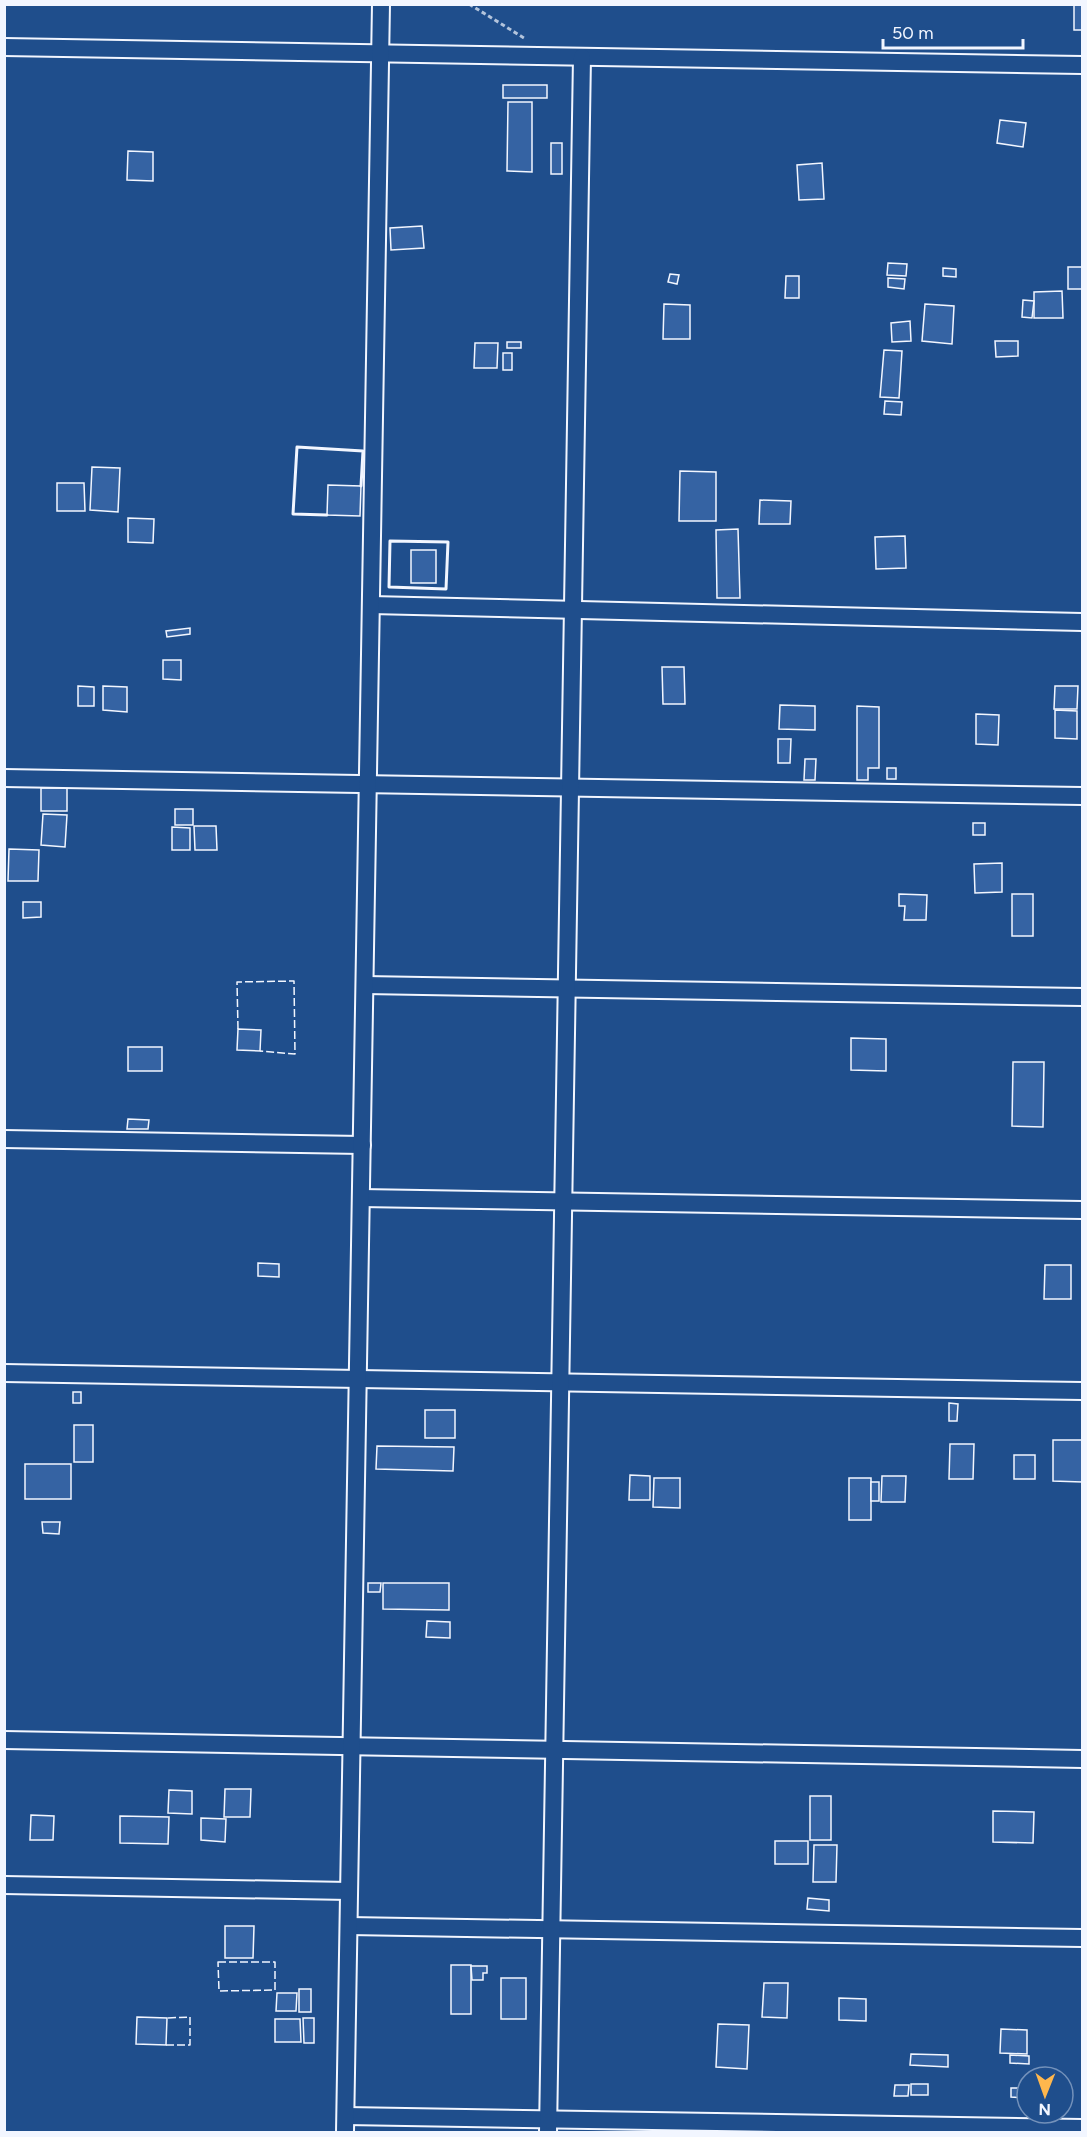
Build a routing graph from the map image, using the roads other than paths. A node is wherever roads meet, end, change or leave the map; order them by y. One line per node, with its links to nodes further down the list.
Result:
1 (381, 4): 3 (street)
2 (4, 47): 3 (street)
3 (380, 54): 4 (street); 6 (street)
4 (582, 57): 5 (street); 7 (street)
5 (1083, 65)
6 (371, 605): 7 (street); 10 (street)
7 (573, 610): 8 (street); 11 (street)
8 (1083, 622)
9 (4, 778): 10 (street)
10 (368, 784): 11 (street); 13 (street)
11 (570, 787): 12 (street); 14 (street)
12 (1083, 796)
13 (365, 985): 14 (street); 17 (street)
14 (567, 988): 15 (street); 19 (street)
15 (1083, 997)
16 (4, 1139): 17 (street)
17 (362, 1145): 18 (street)
18 (361, 1198): 19 (street); 22 (street)
19 (563, 1201): 20 (street); 23 (street)
20 (1083, 1210)
21 (4, 1373): 22 (street)
22 (358, 1379): 23 (street); 26 (street)
23 (560, 1382): 24 (street); 27 (street)
24 (1083, 1391)
25 (4, 1740): 26 (street)
26 (352, 1746): 27 (street); 30 (street)
27 (554, 1750): 28 (street); 32 (street)
28 (1083, 1759)
29 (4, 1885): 30 (street)
30 (349, 1891): 31 (street)
31 (349, 1926): 32 (street); 34 (street)
32 (551, 1929): 33 (street); 35 (street)
33 (1083, 1938)
34 (346, 2124): 35 (street)
35 (548, 2126): 36 (street)
36 (1083, 2128)

